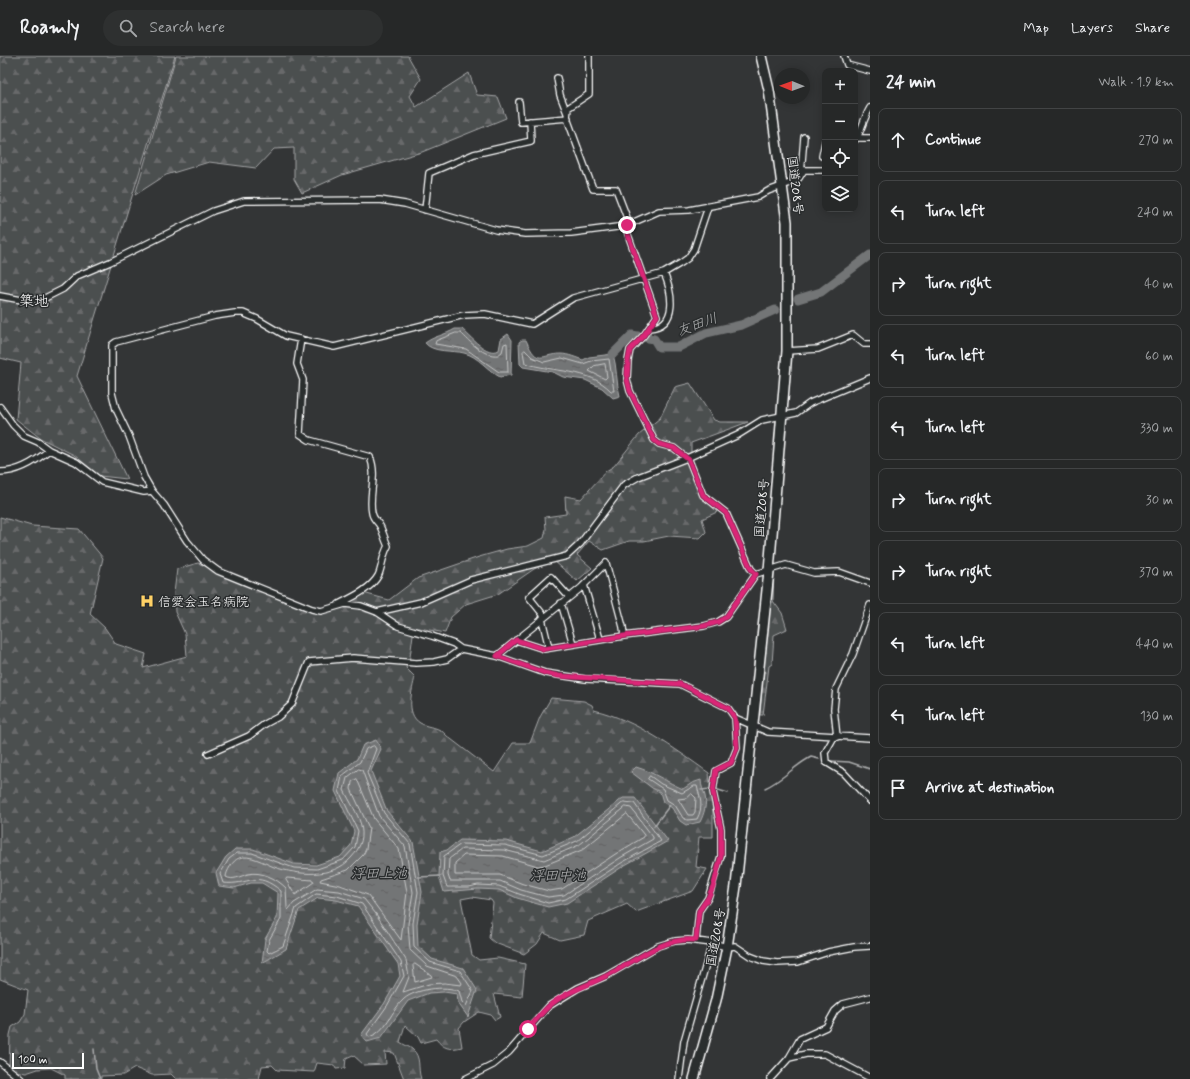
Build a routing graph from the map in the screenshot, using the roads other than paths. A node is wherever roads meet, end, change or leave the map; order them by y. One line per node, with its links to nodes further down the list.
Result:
1 (589, 56): 8 (street)
2 (761, 56): 16 (highway, 国道208号)
3 (844, 56): 4 (street)
4 (870, 71)
5 (557, 78): 8 (street)
6 (519, 102): 9 (street)
7 (870, 108): 10 (street)
8 (568, 116): 9 (street); 19 (street)
9 (530, 121): 18 (street)
10 (858, 133)
11 (804, 137): 15 (street)
12 (858, 138): 13 (street)
13 (870, 138)
14 (822, 170): 15 (street)
15 (801, 175): 16 (street)
16 (784, 187): 17 (street); 26 (highway, 国道208号)
17 (708, 207): 19 (street); 20 (street)
18 (425, 210): 19 (street); 22 (street)
19 (627, 225): 21 (street)
20 (664, 273): 21 (street); 23 (street)
21 (644, 279): 23 (street); 24 (street)
22 (0, 296)
23 (649, 328): 31 (street)
24 (301, 339): 33 (street); 41 (street)
25 (870, 344): 26 (street)
26 (787, 351): 29 (highway, 国道208号)
27 (870, 378): 29 (street)
28 (0, 407): 30 (street)
29 (782, 415): 31 (street); 34 (highway, 国道208号)
30 (49, 450): 32 (street); 33 (street)
31 (687, 458): 35 (street); 42 (street)
32 (0, 472)
33 (152, 491): 41 (street)
34 (769, 571): 35 (street); 36 (street); 52 (highway, 国道208号)
35 (756, 574): 44 (street)
36 (870, 582)
37 (584, 584): 38 (street); 44 (street); 45 (street)
38 (569, 597): 39 (street); 43 (street)
39 (561, 603): 43 (street); 47 (street)
40 (870, 605): 53 (street)
41 (328, 609): 42 (street)
42 (377, 612): 49 (street)
43 (543, 618): 46 (street); 48 (street)
44 (624, 636): 45 (street)
45 (600, 639): 47 (street)
46 (516, 640): 48 (street); 50 (street)
47 (573, 644): 48 (street)
48 (549, 648)
49 (461, 649): 50 (street); 55 (street)
50 (497, 656): 51 (street)
51 (735, 718): 52 (street); 57 (street)
52 (754, 726): 53 (street); 60 (highway, 国道208号)
53 (835, 737): 54 (street); 56 (street)
54 (870, 738)
55 (208, 754)
56 (870, 801)
57 (696, 940): 58 (street); 66 (street)
58 (712, 942): 60 (street); 67 (street)
59 (870, 946): 60 (street)
60 (727, 947): 68 (highway, 国道208号)
61 (870, 997): 62 (street)
62 (789, 1058): 64 (street); 69 (street)
63 (0, 1062): 65 (street)
64 (870, 1078)
65 (21, 1079)
66 (465, 1079)
67 (678, 1079)
68 (694, 1079)
69 (770, 1079)

